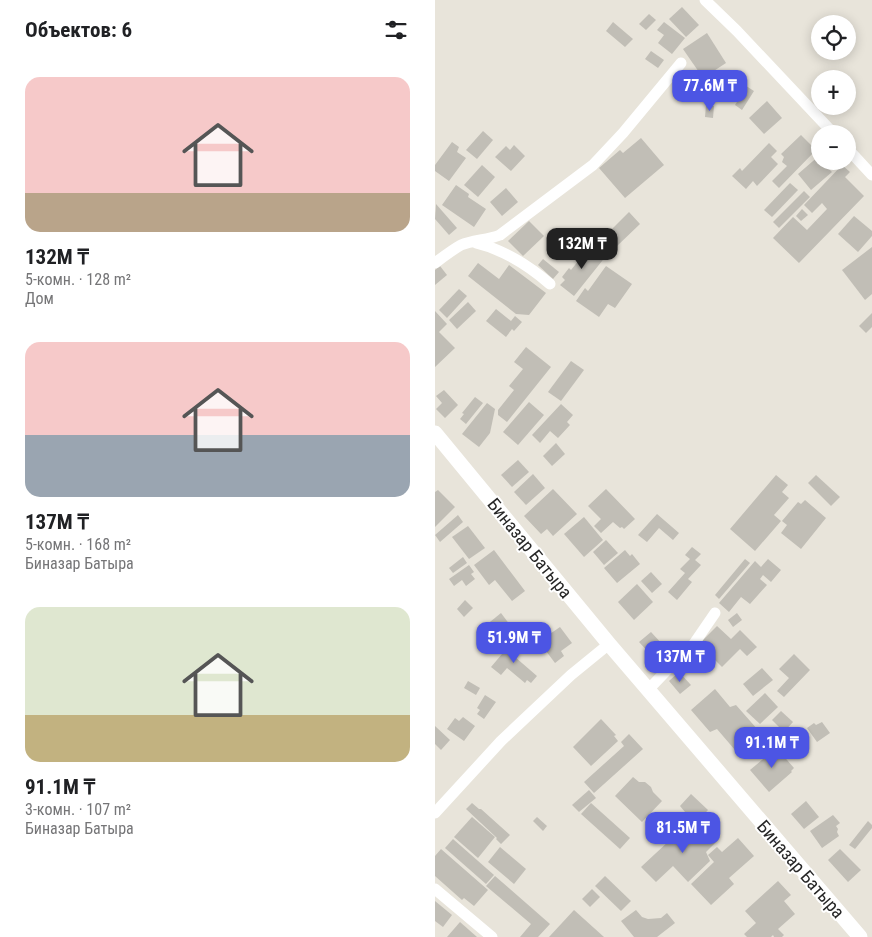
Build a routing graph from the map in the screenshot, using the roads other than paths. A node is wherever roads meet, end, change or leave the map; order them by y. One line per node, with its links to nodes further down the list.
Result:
1 (705, 0): 3 (street)
2 (681, 63): 6 (street)
3 (826, 125)
4 (856, 158): 5 (street)
5 (872, 175)
6 (474, 242): 7 (street); 8 (street)
7 (435, 263)
8 (551, 284)
9 (435, 433): 11 (street, Биназар Батыра)
10 (715, 613): 12 (street)
11 (609, 644): 12 (street, Биназар Батыра); 13 (street)
12 (648, 690): 17 (street, Биназар Батыра)
13 (439, 799): 14 (street)
14 (435, 813)
15 (435, 889): 16 (street)
16 (493, 937)
17 (860, 937)

